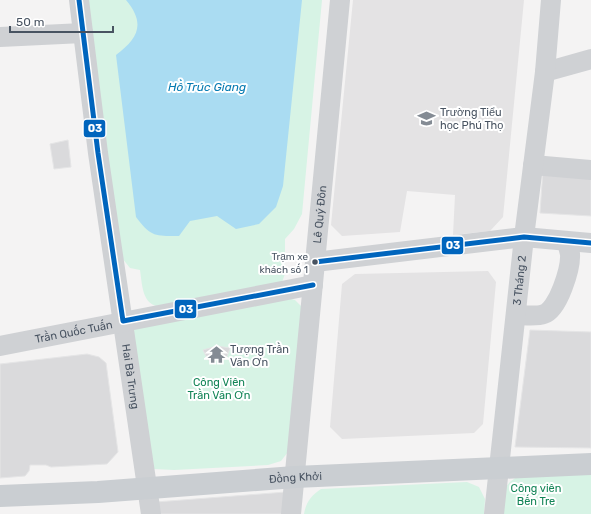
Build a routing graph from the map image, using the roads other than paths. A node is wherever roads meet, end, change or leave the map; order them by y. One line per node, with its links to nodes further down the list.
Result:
1 (79, 0): 4 (street, Hai Bà Trưng)
2 (340, 0): 13 (street, Lê Quý Đôn)
3 (551, 0): 7 (street, 3 Tháng 2)
4 (83, 33): 5 (street); 16 (street, Hai Bà Trưng)
5 (0, 37)
6 (591, 59): 7 (street)
7 (545, 72): 8 (street, 3 Tháng 2)
8 (533, 165): 9 (street); 10 (street, 3 Tháng 2)
9 (591, 170)
10 (524, 237): 11 (street); 13 (street); 15 (street, 3 Tháng 2)
11 (567, 242): 12 (street); 15 (street)
12 (591, 243)
13 (315, 262): 14 (street, Lê Quý Đôn)
14 (313, 285): 16 (street, Trần Quốc Tuấn); 20 (street, Lê Quý Đôn)
15 (516, 315): 19 (street, 3 Tháng 2)
16 (123, 321): 17 (street, Trần Quốc Tuấn); 21 (street, Hai Bà Trưng)
17 (0, 346)
18 (591, 464): 19 (main road, Đồng Khởi)
19 (499, 469): 20 (main road, Đồng Khởi); 25 (street, 3 Tháng 2)
20 (295, 477): 21 (main road, Đồng Khởi); 24 (street, Lê Quý Đôn)
21 (148, 488): 22 (main road, Đồng Khởi); 23 (street, Hai Bà Trưng)
22 (0, 496)
23 (151, 514)
24 (291, 514)
25 (494, 514)

